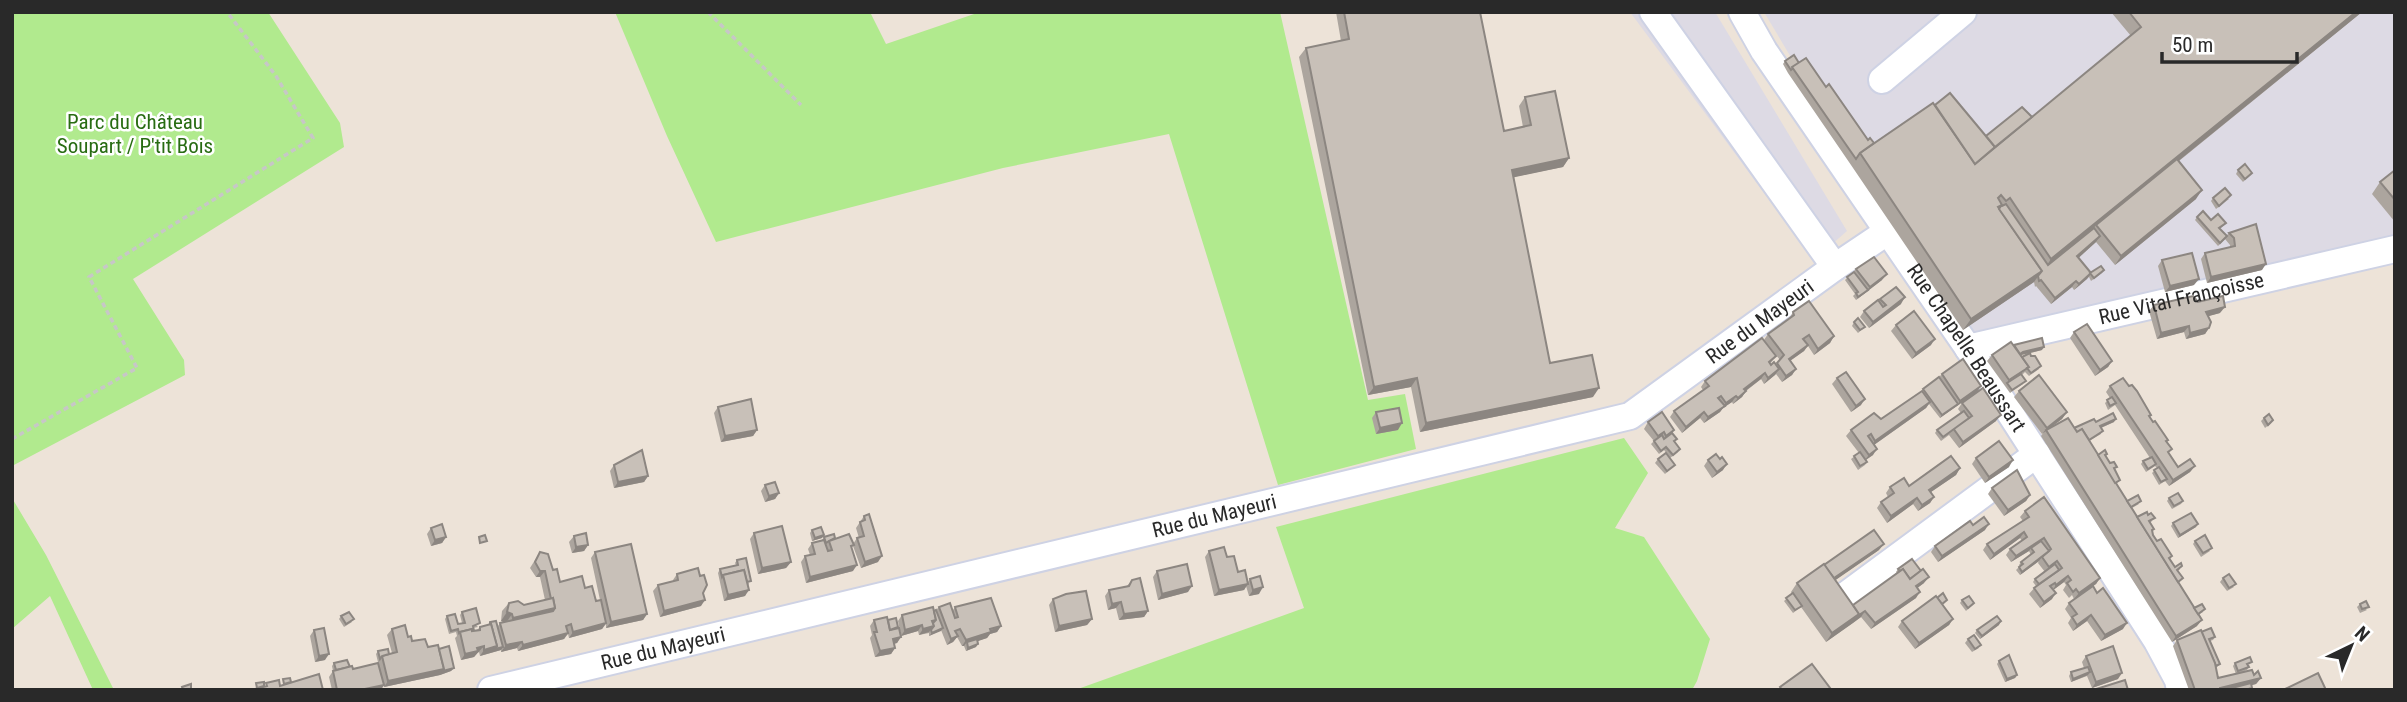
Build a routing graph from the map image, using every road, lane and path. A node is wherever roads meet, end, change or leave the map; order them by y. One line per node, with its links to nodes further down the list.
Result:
1 (227, 12): 12 (path)
2 (708, 12): 7 (path)
3 (1653, 12): 10 (street)
4 (1742, 12): 8 (street, Rue Chapelle Beaussart)
5 (1963, 12): 6 (street)
6 (1882, 80)
7 (801, 105)
8 (1887, 232): 10 (street, Rue du Mayeuri); 11 (street, Rue Chapelle Beaussart)
9 (2395, 249): 11 (street, Rue Vital Françoisse)
10 (1835, 267): 15 (street, Rue du Mayeuri)
11 (1968, 348): 13 (street, Rue Chapelle Beaussart)
12 (12, 439)
13 (2036, 454): 14 (street); 16 (street, Rue Chapelle Beaussart)
14 (1846, 595)
15 (491, 690)
16 (2180, 690)

